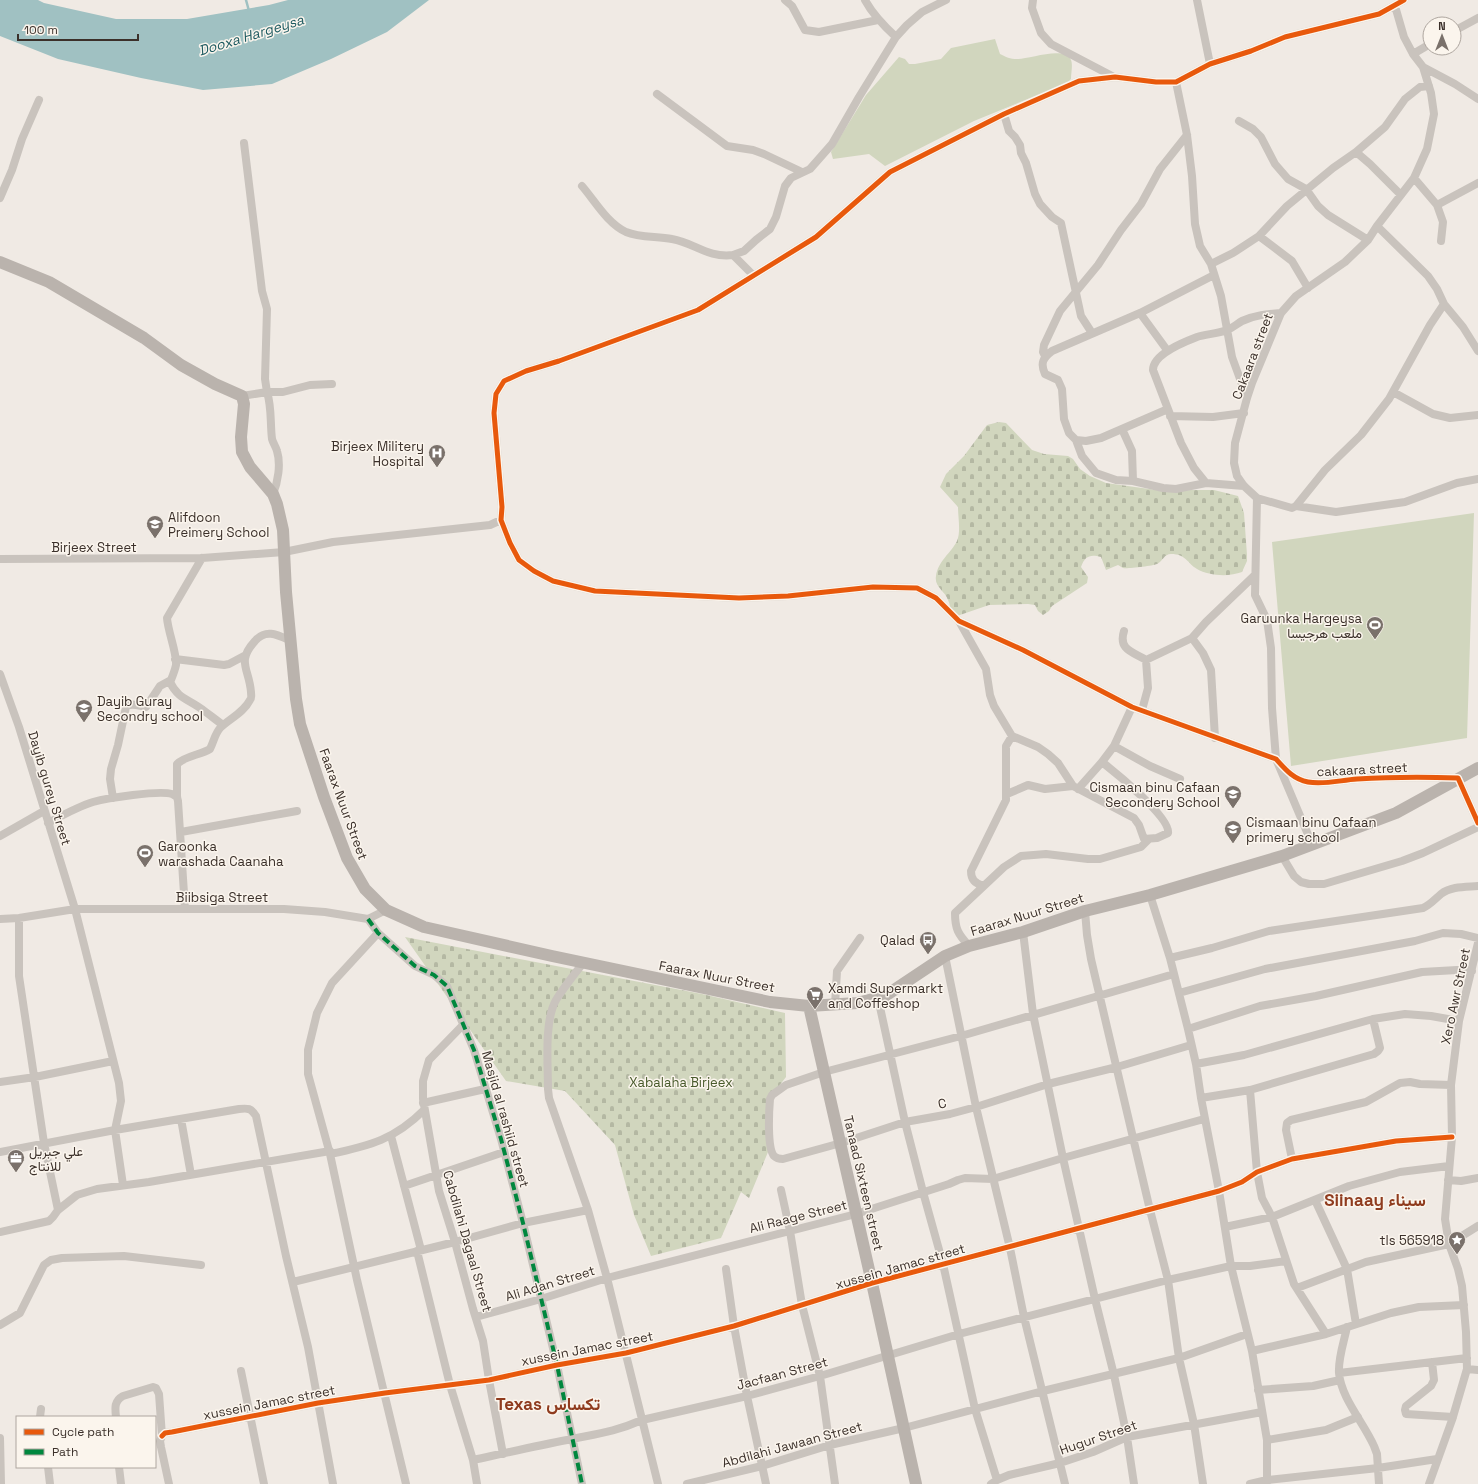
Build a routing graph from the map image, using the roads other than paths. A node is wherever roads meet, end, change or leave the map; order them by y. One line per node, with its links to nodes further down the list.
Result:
1 (785, 0): 9 (street)
2 (866, 0): 9 (street)
3 (1034, 0): 16 (street)
4 (1198, 0): 14 (street)
5 (1404, 0): 7 (street)
6 (943, 1): 11 (street)
7 (1395, 6): 13 (street); 14 (street)
8 (1478, 18): 10 (street)
9 (878, 20): 11 (street)
10 (1462, 27)
11 (896, 38): 27 (street)
12 (1422, 49): 13 (street)
13 (1413, 54): 15 (street)
14 (1210, 64): 17 (street)
15 (1423, 67): 18 (street, Cakaara street); 20 (street)
16 (1115, 78): 17 (street); 22 (street)
17 (1176, 82): 24 (street)
18 (1429, 86): 26 (street); 28 (street, Cakaara street)
19 (657, 94): 27 (street)
20 (1478, 99)
21 (40, 100): 33 (street)
22 (1004, 114): 42 (street); 45 (street)
23 (1239, 121): 31 (street)
24 (1187, 135): 41 (street); 45 (street)
25 (244, 143): 55 (street)
26 (1356, 152): 31 (street); 32 (street)
27 (802, 172): 39 (street)
28 (1414, 178): 32 (street, Cakaara street); 34 (street)
29 (1478, 183): 34 (street)
30 (582, 186): 39 (street)
31 (1306, 189): 36 (street); 37 (street)
32 (1401, 195): 35 (street, Cakaara street)
33 (0, 198)
34 (1437, 205): 38 (street)
35 (1377, 226): 37 (street, Cakaara street); 46 (street)
36 (1259, 236): 41 (street); 44 (street)
37 (1368, 240): 44 (street, Cakaara street)
38 (1441, 241)
39 (733, 255): 42 (street)
40 (0, 262): 57 (main road)
41 (1211, 264): 43 (street)
42 (753, 275): 71 (street)
43 (1214, 275): 47 (street); 49 (street)
44 (1308, 288): 48 (street, Cakaara street)
45 (1075, 291): 50 (street); 53 (street)
46 (1444, 304): 52 (street); 56 (street)
47 (1140, 313): 50 (street); 51 (street)
48 (1281, 313): 49 (street); 58 (street, Cakaara street)
49 (1227, 330): 51 (street); 58 (street)
50 (1092, 333): 53 (street)
51 (1167, 350): 59 (street)
52 (1478, 351)
53 (1045, 356): 63 (street)
54 (332, 384): 55 (street)
55 (267, 392): 57 (street); 68 (street)
56 (1393, 392): 61 (street); 70 (street)
57 (242, 396): 68 (main road, Faarax Nuur Street)
58 (1247, 398): 60 (street, Cakaara street)
59 (1169, 412): 60 (street); 62 (street); 66 (street)
60 (1244, 413): 67 (street, Cakaara street)
61 (1478, 415)
62 (1122, 429): 63 (street); 65 (street)
63 (1076, 440): 65 (street)
64 (1478, 479): 70 (street)
65 (1133, 481): 66 (street)
66 (1206, 483): 67 (street)
67 (1244, 486): 69 (street)
68 (272, 494): 72 (main road, Faarax Nuur Street)
69 (1257, 498): 70 (street); 75 (street)
70 (1296, 506)
71 (501, 520): 72 (street, Birjeex Street); 76 (street)
72 (284, 552): 73 (street, Birjeex Street); 79 (main road, Faarax Nuur Street)
73 (202, 558): 74 (street, Birjeex Street); 81 (street)
74 (0, 559)
75 (1255, 575): 78 (street); 91 (street)
76 (959, 621): 85 (street); 88 (street)
77 (1124, 631): 82 (street)
78 (1192, 638): 82 (street); 89 (street)
79 (291, 641): 80 (street); 115 (main road, Faarax Nuur Street)
80 (244, 656): 81 (street); 87 (street)
81 (175, 659): 84 (street)
82 (1146, 660): 86 (street)
83 (0, 674): 100 (street, Dayib gurey Street)
84 (170, 682): 87 (street); 98 (street)
85 (1132, 707): 86 (street); 90 (street)
86 (1142, 710): 89 (street)
87 (223, 726): 99 (street)
88 (1012, 736): 96 (street); 97 (street)
89 (1215, 738): 91 (street)
90 (1114, 746): 92 (street); 95 (street)
91 (1276, 759): 94 (street, cakaara street); 108 (street)
92 (1102, 762): 96 (street); 107 (street)
93 (1478, 768): 94 (main road, Faarax Nuur Street)
94 (1458, 778): 103 (street); 108 (main road, Faarax Nuur Street)
95 (1180, 780)
96 (1076, 787): 97 (street); 107 (street)
97 (1007, 794): 110 (street)
98 (113, 798): 99 (street); 102 (street)
99 (177, 798): 105 (street)
100 (44, 811): 102 (street, Dayib gurey Street); 106 (street)
101 (297, 811): 105 (street)
102 (48, 823): 113 (street, Dayib gurey Street)
103 (1478, 823)
104 (1478, 827): 109 (street)
105 (181, 832): 114 (street)
106 (0, 836)
107 (1149, 839): 110 (street)
108 (1312, 844): 109 (main road, Faarax Nuur Street)
109 (1282, 856): 112 (main road, Faarax Nuur Street)
110 (983, 886): 125 (street)
111 (1478, 886): 127 (street)
112 (1150, 895): 116 (main road, Faarax Nuur Street); 127 (street)
113 (75, 909): 114 (street, Biibsiga Street); 117 (street, Biibsiga Street); 144 (street, Dayib gurey Street)
114 (185, 909): 119 (street, Biibsiga Street)
115 (386, 910): 119 (street); 128 (main road, Faarax Nuur Street)
116 (1085, 911): 120 (main road, Faarax Nuur Street); 132 (street)
117 (19, 918): 118 (street, Biibsiga Street); 148 (street)
118 (0, 919)
119 (368, 919): 121 (street, Masjid al rashiid street)
120 (1024, 932): 125 (main road, Faarax Nuur Street); 136 (street)
121 (378, 933): 139 (street, Masjid al rashiid street); 168 (street)
122 (860, 938): 134 (street)
123 (1478, 938): 131 (street)
124 (1478, 943): 129 (street, Xero Awr Street)
125 (969, 946): 126 (main road, Faarax Nuur Street)
126 (945, 956): 133 (main road, Faarax Nuur Street); 141 (street)
127 (1170, 958): 130 (street)
128 (583, 963): 135 (main road, Faarax Nuur Street); 186 (street)
129 (1472, 971): 138 (street, Xero Awr Street); 140 (street)
130 (1174, 974): 131 (street); 132 (street)
131 (1179, 993): 140 (street)
132 (1100, 996): 136 (street); 146 (street)
133 (878, 998): 134 (main road, Faarax Nuur Street); 143 (street)
134 (835, 1005): 135 (main road, Faarax Nuur Street)
135 (809, 1006): 147 (main road, Tanaad Sixteen street)
136 (1033, 1014): 141 (street); 150 (street)
137 (1374, 1019): 138 (street); 145 (street); 153 (street)
138 (1459, 1021): 151 (street, Xero Awr Street)
139 (463, 1025): 152 (street, Masjid al rashiid street); 155 (street, Cabdilahi Dagaal Street)
140 (1188, 1029): 142 (street)
141 (961, 1036): 143 (street); 156 (street)
142 (1191, 1045): 145 (street); 146 (street, C)
143 (890, 1054): 147 (street); 159 (street)
144 (114, 1062): 148 (street); 160 (street, Dayib gurey Street)
145 (1196, 1064): 154 (street)
146 (1117, 1067): 150 (street, C); 163 (street)
147 (824, 1072): 165 (main road, Tanaad Sixteen street); 165 (street, C)
148 (34, 1077): 149 (street); 164 (street)
149 (0, 1082)
150 (1048, 1084): 156 (street, C); 169 (street)
151 (1451, 1085): 162 (street, Xero Awr Street); 170 (street)
152 (485, 1088): 155 (street); 167 (street, Masjid al rashiid street)
153 (1250, 1090): 154 (street); 173 (street)
154 (1201, 1098): 158 (street)
155 (424, 1107): 161 (street); 175 (street, Cabdilahi Dagaal Street)
156 (976, 1107): 159 (street, C); 177 (street)
157 (181, 1119): 160 (street); 171 (street); 174 (street)
158 (1204, 1119): 163 (street, Ali Raage Street); 182 (street)
159 (905, 1122): 165 (street, C); 183 (street)
160 (115, 1130): 164 (street); 179 (street, Dayib gurey Street)
161 (391, 1136): 168 (street); 180 (street)
162 (1452, 1137): 170 (street, xussein Jamac street); 172 (street, Xero Awr Street)
163 (1134, 1139): 169 (street, Ali Raage Street); 187 (street)
164 (44, 1143): 166 (street); 185 (street)
165 (841, 1143): 188 (main road, Tanaad Sixteen street)
166 (0, 1152)
167 (504, 1152): 175 (street); 190 (street, Masjid al rashiid street)
168 (330, 1153): 171 (street); 204 (street)
169 (1063, 1158): 177 (street, Ali Raage Street); 192 (street)
170 (1292, 1159): 173 (street, xussein Jamac street)
171 (266, 1163): 174 (street); 209 (street)
172 (1449, 1166): 178 (street, Xero Awr Street); 184 (street)
173 (1257, 1172): 182 (street, xussein Jamac street); 189 (street)
174 (191, 1175): 179 (street)
175 (436, 1175): 180 (street); 196 (street, Cabdilahi Dagaal Street)
176 (1478, 1178): 178 (street)
177 (993, 1179): 183 (street, Ali Raage Street); 198 (street)
178 (1448, 1180): 197 (street, Xero Awr Street)
179 (123, 1185): 185 (street)
180 (404, 1186): 199 (street)
181 (781, 1190): 194 (street)
182 (1219, 1191): 187 (street, xussein Jamac street); 193 (street)
183 (923, 1192): 188 (street, Ali Raage Street); 201 (street)
184 (1315, 1200): 189 (street); 206 (street)
185 (58, 1210): 195 (street)
186 (588, 1210): 190 (street); 207 (street)
187 (1150, 1210): 192 (street, xussein Jamac street); 208 (street)
188 (856, 1214): 194 (street, Ali Raage Street); 210 (main road, Tanaad Sixteen street)
189 (1272, 1217): 193 (street); 200 (street)
190 (523, 1223): 196 (street); 212 (street, Masjid al rashiid street)
191 (1478, 1226): 197 (street)
192 (1079, 1227): 198 (street, xussein Jamac street); 213 (street)
193 (1225, 1227): 203 (street)
194 (790, 1231): 207 (street, Ali Raage Street); 214 (street)
195 (0, 1232)
196 (455, 1242): 199 (street); 216 (street, Cabdilahi Dagaal Street)
197 (1448, 1244): 206 (street); 215 (street, Xero Awr Street)
198 (1010, 1248): 201 (street, xussein Jamac street); 217 (street)
199 (419, 1251): 204 (street); 239 (street)
200 (1286, 1260): 203 (street, Jacfaan Street); 211 (street)
201 (944, 1264): 210 (street, xussein Jamac street); 222 (street)
202 (201, 1265): 219 (street)
203 (1231, 1266): 208 (street, Jacfaan Street); 223 (street)
204 (354, 1267): 209 (street); 242 (street)
205 (726, 1269): 220 (street)
206 (1347, 1269): 211 (street); 218 (street)
207 (607, 1278): 212 (street, Ali Adan Street); 226 (street)
208 (1168, 1280): 213 (street, Jacfaan Street); 228 (street)
209 (293, 1282): 244 (street)
210 (872, 1283): 214 (street, xussein Jamac street); 227 (main road, Tanaad Sixteen street)
211 (1297, 1288): 224 (street)
212 (541, 1299): 216 (street, Ali Adan Street); 231 (street, Masjid al rashiid street)
213 (1095, 1299): 217 (street, Jacfaan Street); 235 (street)
214 (802, 1305): 220 (street, xussein Jamac street); 236 (street)
215 (1464, 1305): 218 (street); 229 (street, Xero Awr Street)
216 (476, 1316): 238 (street, Cabdilahi Dagaal Street)
217 (1024, 1316): 222 (street, Jacfaan Street); 241 (street)
218 (1356, 1324): 221 (street)
219 (0, 1325)
220 (734, 1326): 226 (street, xussein Jamac street); 243 (street)
221 (1347, 1327): 224 (street); 237 (street)
222 (959, 1334): 227 (street, Jacfaan Street); 245 (street)
223 (1247, 1334): 225 (street); 228 (street, Abdilahi Jawaan Street)
224 (1326, 1334): 225 (street)
225 (1252, 1351): 240 (street)
226 (626, 1352): 231 (street, xussein Jamac street); 251 (street)
227 (888, 1355): 236 (street, Jacfaan Street); 253 (main road, Tanaad Sixteen street)
228 (1179, 1358): 235 (street, Abdilahi Jawaan Street); 252 (street)
229 (1467, 1358): 230 (street); 232 (street, Xero Awr Street)
230 (1432, 1362): 237 (street); 250 (street)
231 (556, 1365): 238 (street, xussein Jamac street); 257 (street, Masjid al rashiid street)
232 (1467, 1368): 233 (street); 250 (street, Xero Awr Street)
233 (1478, 1370)
234 (241, 1372): 248 (street)
235 (1114, 1374): 241 (street, Abdilahi Jawaan Street); 255 (street)
236 (820, 1376): 243 (street, Jacfaan Street); 259 (street)
237 (1340, 1377): 240 (street); 249 (street)
238 (489, 1380): 239 (street, xussein Jamac street); 260 (street, Cabdilahi Dagaal Street)
239 (450, 1386): 242 (street, xussein Jamac street); 262 (street)
240 (1258, 1390): 246 (street)
241 (1042, 1391): 245 (street, Abdilahi Jawaan Street); 263 (street)
242 (385, 1393): 244 (street, xussein Jamac street); 277 (street)
243 (747, 1396): 251 (street, Jacfaan Street); 264 (street)
244 (318, 1403): 248 (street, xussein Jamac street); 276 (street)
245 (975, 1409): 253 (street, Abdilahi Jawaan Street); 269 (street)
246 (1262, 1412): 252 (street, Hugur Street); 258 (street)
247 (116, 1416): 254 (street)
248 (250, 1417): 254 (street, xussein Jamac street); 275 (street)
249 (1358, 1417): 258 (street); 267 (street)
250 (1453, 1417): 261 (street, Xero Awr Street)
251 (642, 1420): 257 (street, Jacfaan Street); 280 (street)
252 (1194, 1424): 255 (street, Hugur Street); 287 (street)
253 (904, 1428): 259 (street, Abdilahi Jawaan Street); 284 (main road, Tanaad Sixteen street)
254 (162, 1436): 274 (street)
255 (1127, 1437): 263 (street, Hugur Street); 286 (street)
256 (0, 1438): 271 (street)
257 (572, 1439): 260 (street, Jacfaan Street); 279 (street, Masjid al rashiid street)
258 (1267, 1440): 270 (street)
259 (830, 1446): 264 (street, Abdilahi Jawaan Street); 283 (street)
260 (503, 1454): 262 (street, Jacfaan Street)
261 (1438, 1459): 267 (street); 290 (street, Xero Awr Street)
262 (473, 1460): 278 (street)
263 (1060, 1464): 269 (street, Hugur Street); 285 (street)
264 (762, 1466): 268 (street, Abdilahi Jawaan Street); 282 (street)
265 (48, 1468): 272 (street)
266 (119, 1468): 273 (street)
267 (1378, 1468): 270 (street); 289 (street)
268 (702, 1482): 281 (street, Abdilahi Jawaan Street)
269 (994, 1482)
270 (1267, 1482): 288 (street)
271 (0, 1484)
272 (50, 1484)
273 (121, 1484)
274 (169, 1484)
275 (264, 1484)
276 (333, 1484)
277 (406, 1484)
278 (478, 1484)
279 (582, 1484)
280 (658, 1484)
281 (687, 1484)
282 (766, 1484)
283 (835, 1484)
284 (916, 1484)
285 (1065, 1484)
286 (1134, 1484)
287 (1203, 1484)
288 (1250, 1484)
289 (1379, 1484)
290 (1428, 1484)

